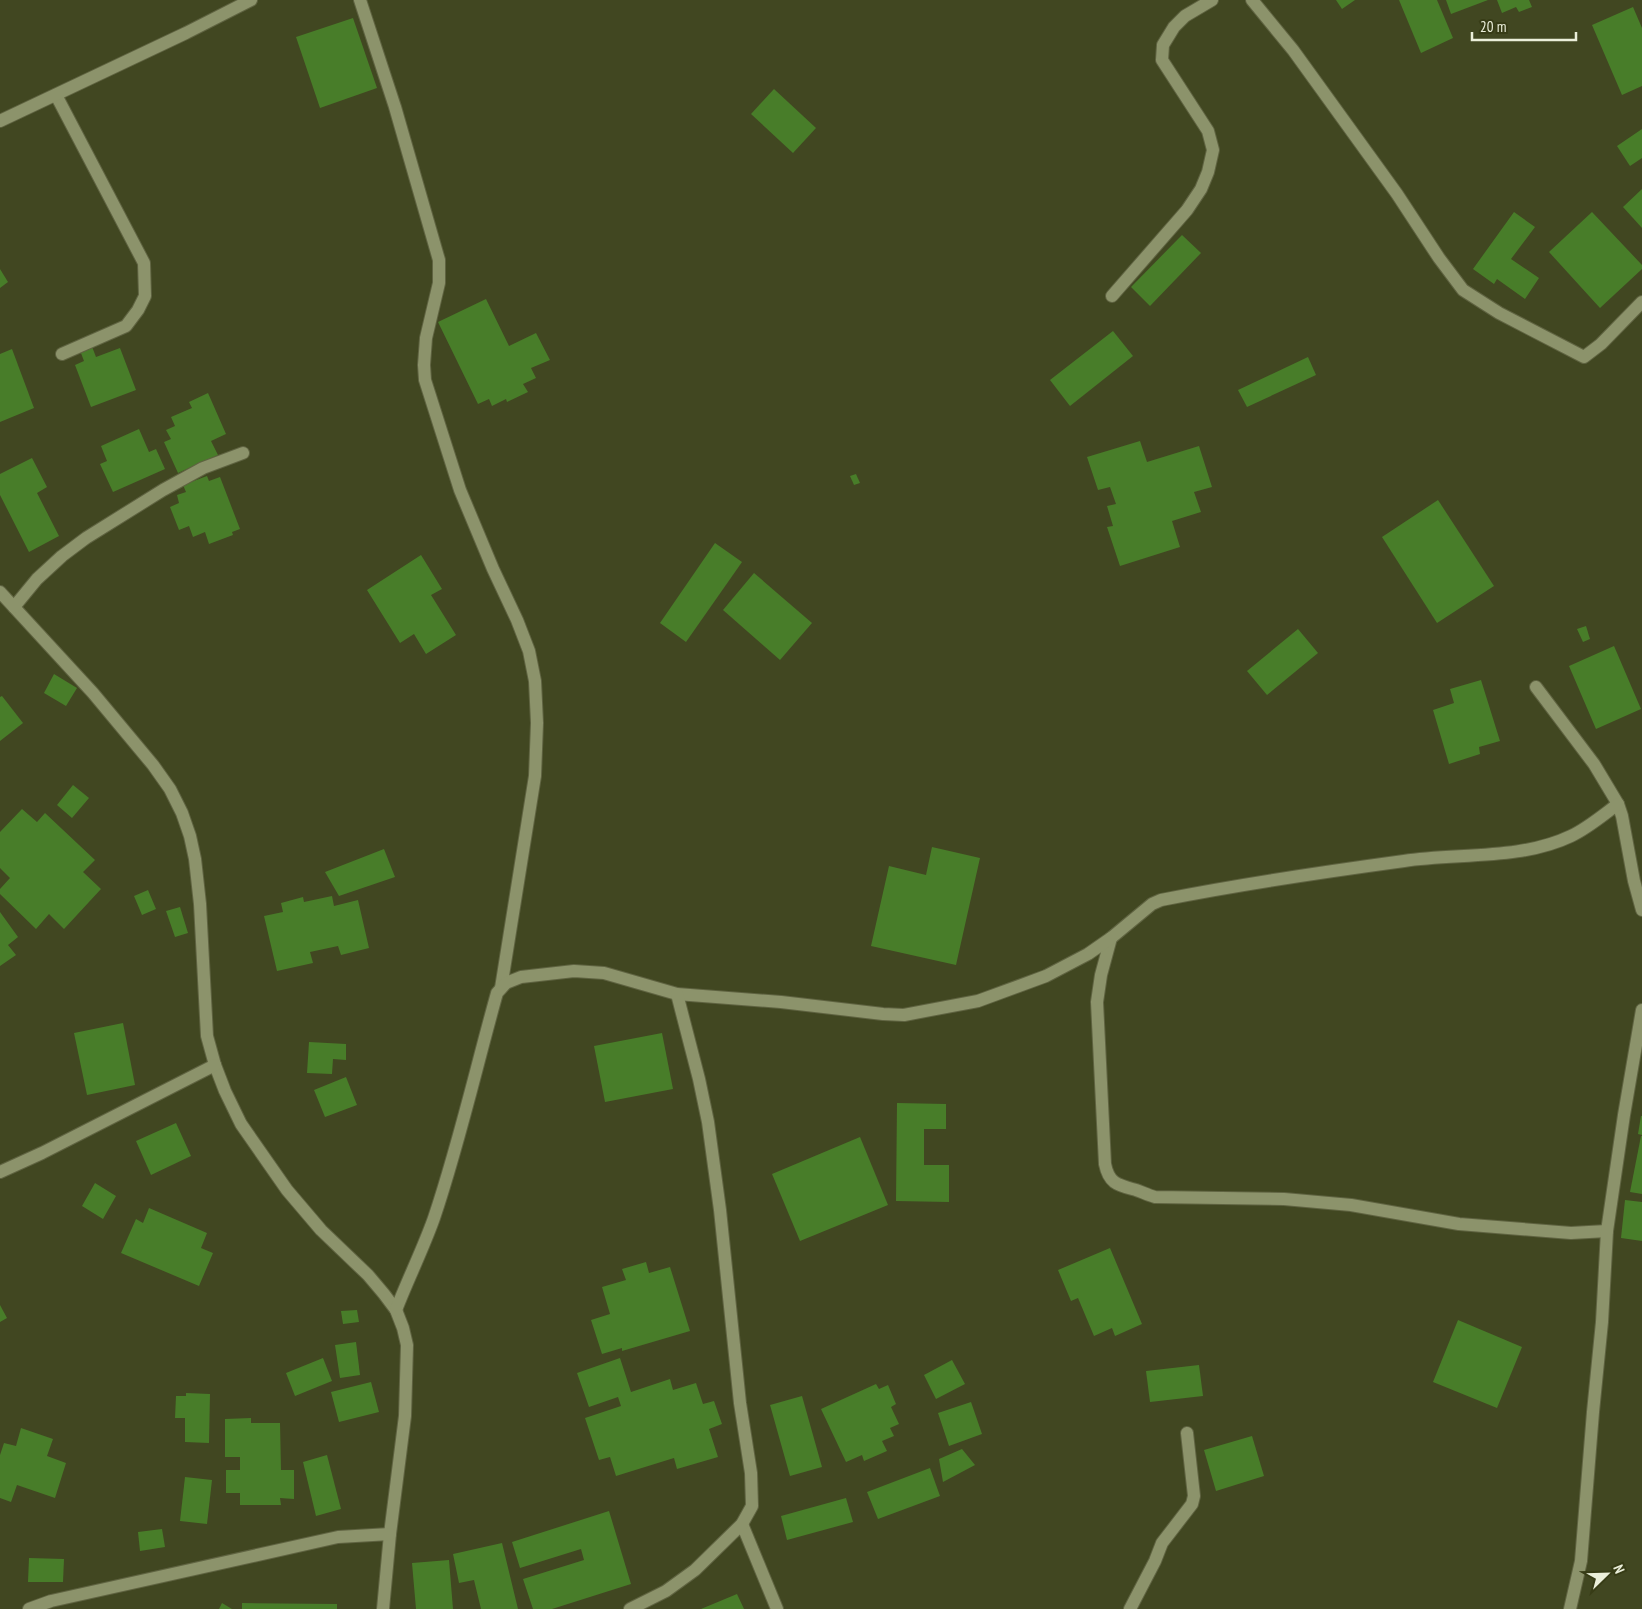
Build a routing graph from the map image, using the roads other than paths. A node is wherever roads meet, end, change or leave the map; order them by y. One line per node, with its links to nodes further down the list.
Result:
1 (251, 0): 5 (street)
2 (360, 0): 17 (street)
3 (1212, 0): 7 (street)
4 (1252, 0): 8 (street)
5 (56, 95): 6 (street); 9 (street)
6 (0, 121)
7 (1112, 296)
8 (1642, 302)
9 (62, 354)
10 (243, 453): 12 (street)
11 (0, 592): 12 (street)
12 (14, 607): 20 (street)
13 (1536, 686): 14 (street)
14 (1618, 804): 15 (street); 16 (street)
15 (1642, 910)
16 (1111, 938): 18 (street); 22 (street)
17 (501, 988): 18 (street); 23 (street)
18 (676, 994): 25 (street)
19 (1642, 1010): 22 (street)
20 (215, 1064): 21 (street); 23 (street)
21 (0, 1172)
22 (1607, 1231): 32 (street)
23 (396, 1310): 26 (street)
24 (1187, 1433): 31 (street)
25 (742, 1524): 29 (street); 30 (street)
26 (390, 1534): 27 (street); 28 (street)
27 (29, 1609)
28 (383, 1609)
29 (630, 1609)
30 (777, 1609)
31 (1130, 1609)
32 (1570, 1609)

